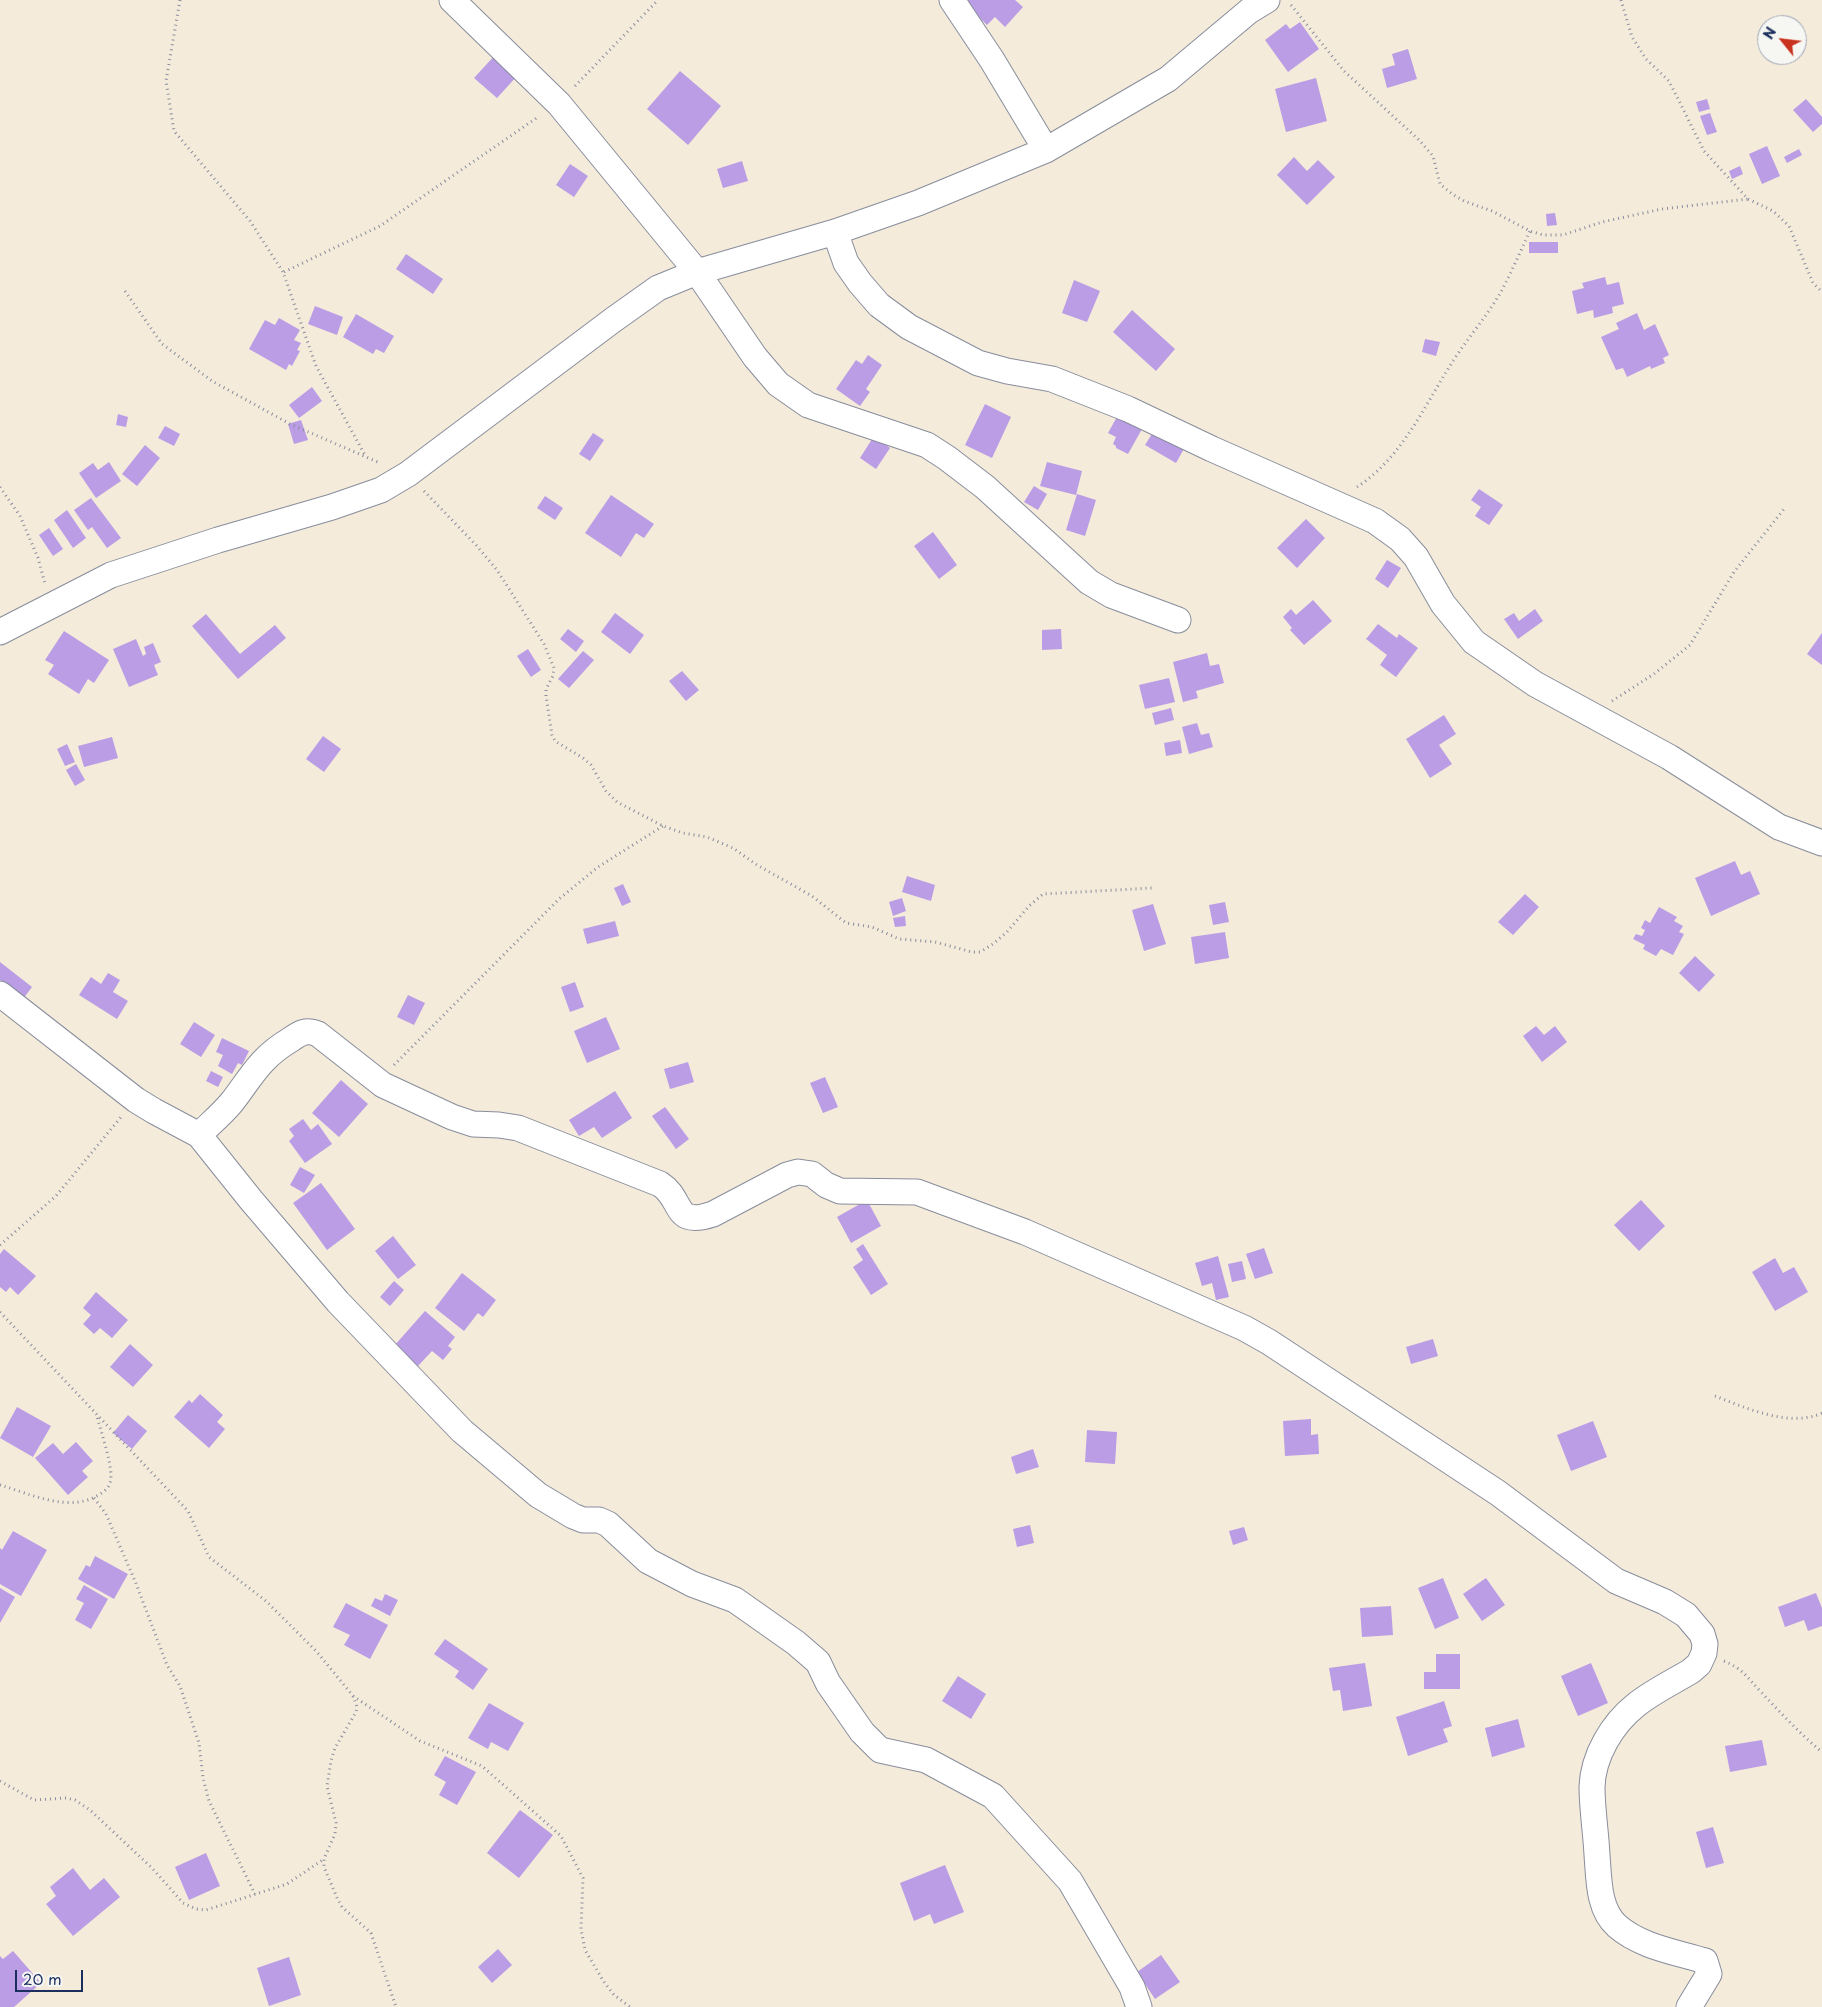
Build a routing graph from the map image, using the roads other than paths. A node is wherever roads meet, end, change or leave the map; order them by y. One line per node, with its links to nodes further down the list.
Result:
1 (452, 0): 6 (street)
2 (952, 0): 4 (street)
3 (1266, 0): 4 (street)
4 (1046, 150): 5 (street)
5 (835, 232): 6 (street); 9 (street)
6 (697, 272): 7 (street); 8 (street)
7 (1178, 620)
8 (0, 632)
9 (1822, 843)
10 (0, 994): 11 (street)
11 (199, 1135): 12 (street); 13 (street)
12 (1139, 2007)
13 (1689, 2007)

